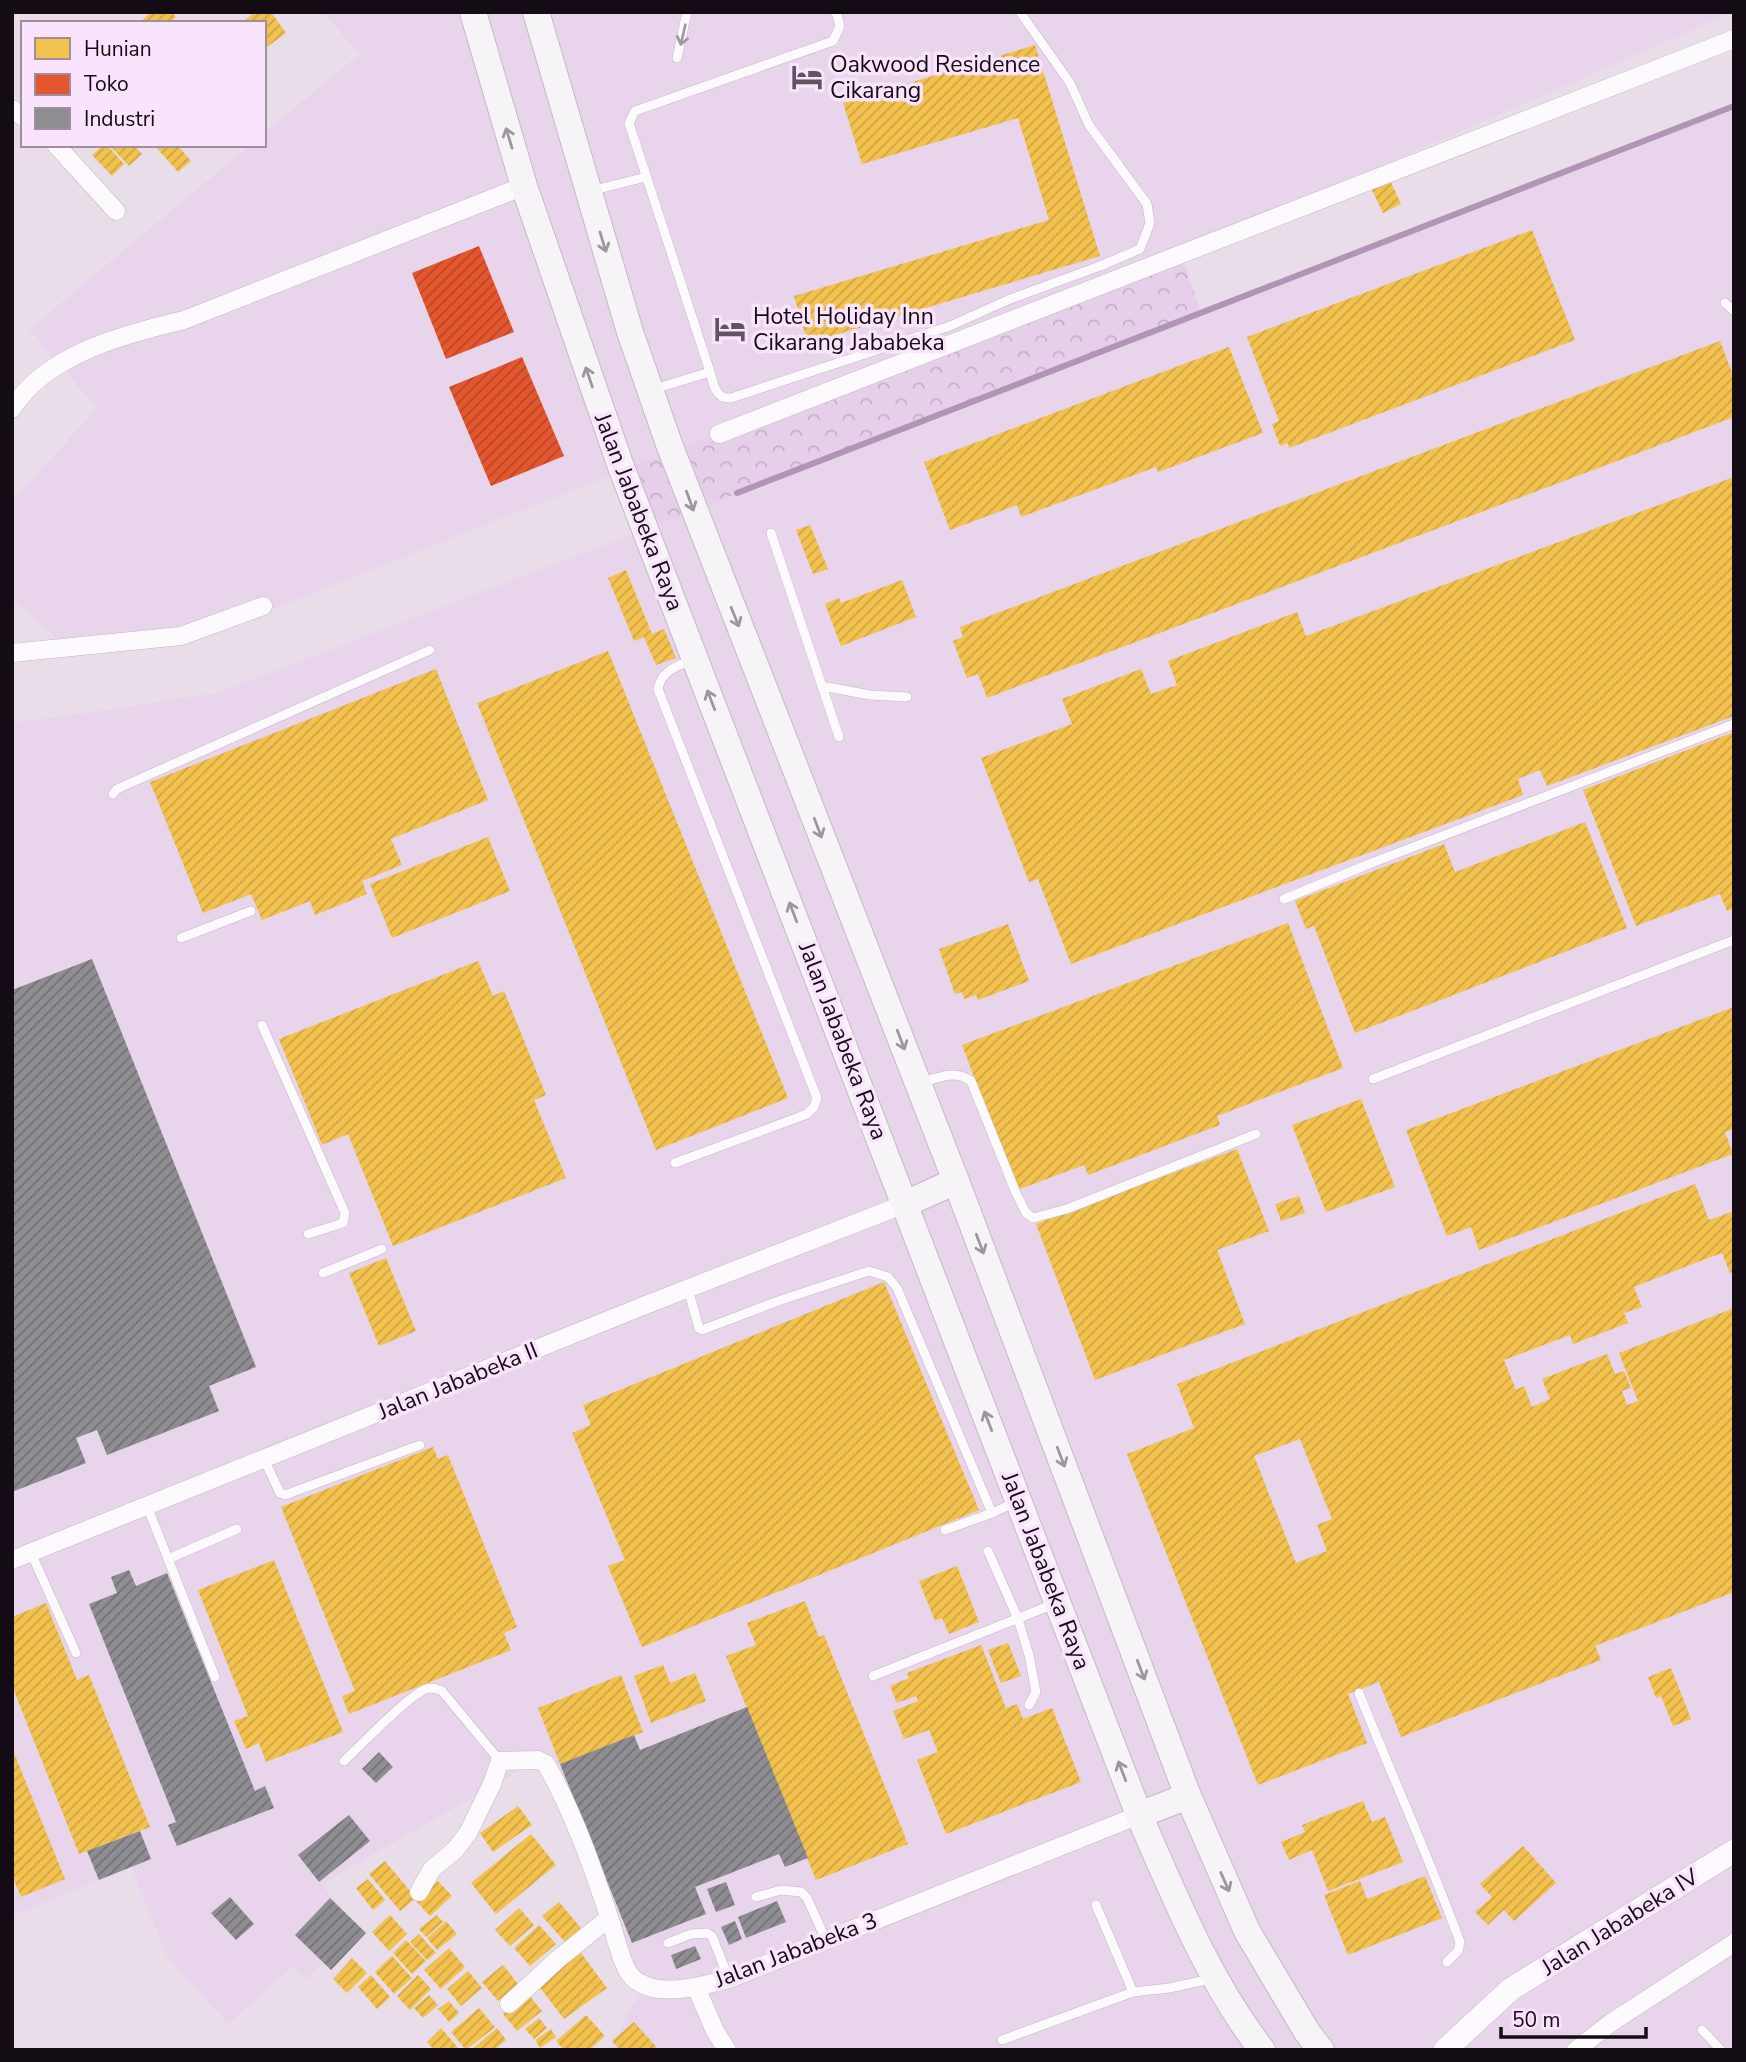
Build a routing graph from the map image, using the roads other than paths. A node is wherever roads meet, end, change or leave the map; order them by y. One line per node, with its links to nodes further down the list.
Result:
1 (473, 12): 10 (main road, Jalan Jababeka Raya, one-way to 1)
2 (536, 12): 11 (main road)
3 (687, 12): 7 (lane, one-way to 7)
4 (836, 12): 9 (lane)
5 (1020, 12): 15 (lane)
6 (1734, 38): 18 (street)
7 (677, 58)
8 (58, 147): 12 (street)
9 (646, 177): 11 (lane); 15 (lane)
10 (524, 186): 17 (street); 23 (main road, Jalan Jababeka Raya, one-way to 10)
11 (588, 191): 16 (main road, one-way to 16)
12 (116, 211)
13 (1725, 303): 14 (lane)
14 (1734, 311)
15 (710, 372): 16 (lane)
16 (650, 390): 35 (main road, one-way to 35)
17 (12, 409)
18 (719, 434)
19 (771, 533): 24 (lane)
20 (263, 607): 22 (street)
21 (430, 650): 28 (lane)
22 (12, 653)
23 (695, 658): 37 (lane); 39 (main road, Jalan Jababeka Raya, one-way to 23)
24 (822, 686): 25 (lane); 27 (lane)
25 (907, 697)
26 (1734, 724): 29 (lane)
27 (839, 737)
28 (113, 794)
29 (1284, 899)
30 (251, 911): 31 (lane)
31 (181, 938)
32 (1734, 940): 34 (lane)
33 (262, 1025): 40 (lane)
34 (1373, 1079)
35 (918, 1083): 36 (lane); 38 (main road)
36 (1256, 1134)
37 (675, 1163)
38 (956, 1181): 39 (main road); 64 (main road, one-way to 64)
39 (905, 1204): 43 (street, Jalan Jababeka II); 46 (main road, Jalan Jababeka Raya, one-way to 39)
40 (308, 1234)
41 (382, 1249): 42 (lane)
42 (323, 1273)
43 (688, 1289): 45 (street, Jalan Jababeka II); 48 (lane)
44 (420, 1445): 45 (lane)
45 (264, 1459): 47 (street, Jalan Jababeka II)
46 (1019, 1501): 48 (lane); 55 (main road, Jalan Jababeka Raya)
47 (147, 1506): 52 (street, Jalan Jababeka II); 53 (lane)
48 (992, 1513): 50 (lane)
49 (237, 1529): 53 (lane)
50 (945, 1530)
51 (988, 1551): 56 (lane)
52 (31, 1553): 54 (street, Jalan Jababeka II); 57 (lane)
53 (169, 1559): 59 (lane)
54 (12, 1560)
55 (1058, 1602): 56 (lane); 65 (main road, Jalan Jababeka Raya, one-way to 55)
56 (1018, 1619): 58 (lane); 61 (lane)
57 (76, 1653)
58 (873, 1676)
59 (215, 1677)
60 (1359, 1693): 74 (lane)
61 (1029, 1705)
62 (344, 1761): 63 (lane)
63 (500, 1761): 67 (street); 70 (street, Jalan Jababeka 3)
64 (1188, 1796): 65 (main road); 84 (main road, one-way to 84)
65 (1139, 1815): 71 (street, Jalan Jababeka 3); 75 (main road, Jalan Jababeka Raya)
66 (1734, 1851): 85 (street, Jalan Jababeka IV)
67 (419, 1892)
68 (756, 1897): 71 (lane)
69 (1096, 1905): 78 (lane)
70 (609, 1917): 77 (street, Jalan Jababeka 3); 79 (street)
71 (826, 1940): 76 (street, Jalan Jababeka 3)
72 (1734, 1943): 86 (street)
73 (668, 1944): 76 (lane)
74 (1447, 1962)
75 (1215, 1978): 78 (lane); 83 (main road, Jalan Jababeka Raya)
76 (729, 1979): 77 (street, Jalan Jababeka 3)
77 (696, 1987): 82 (street)
78 (1133, 1992): 81 (lane)
79 (509, 2004)
80 (1702, 2030): 87 (lane)
81 (1002, 2040)
82 (727, 2050)
83 (1262, 2050)
84 (1321, 2050)
85 (1445, 2050)
86 (1576, 2050)
87 (1721, 2050)

